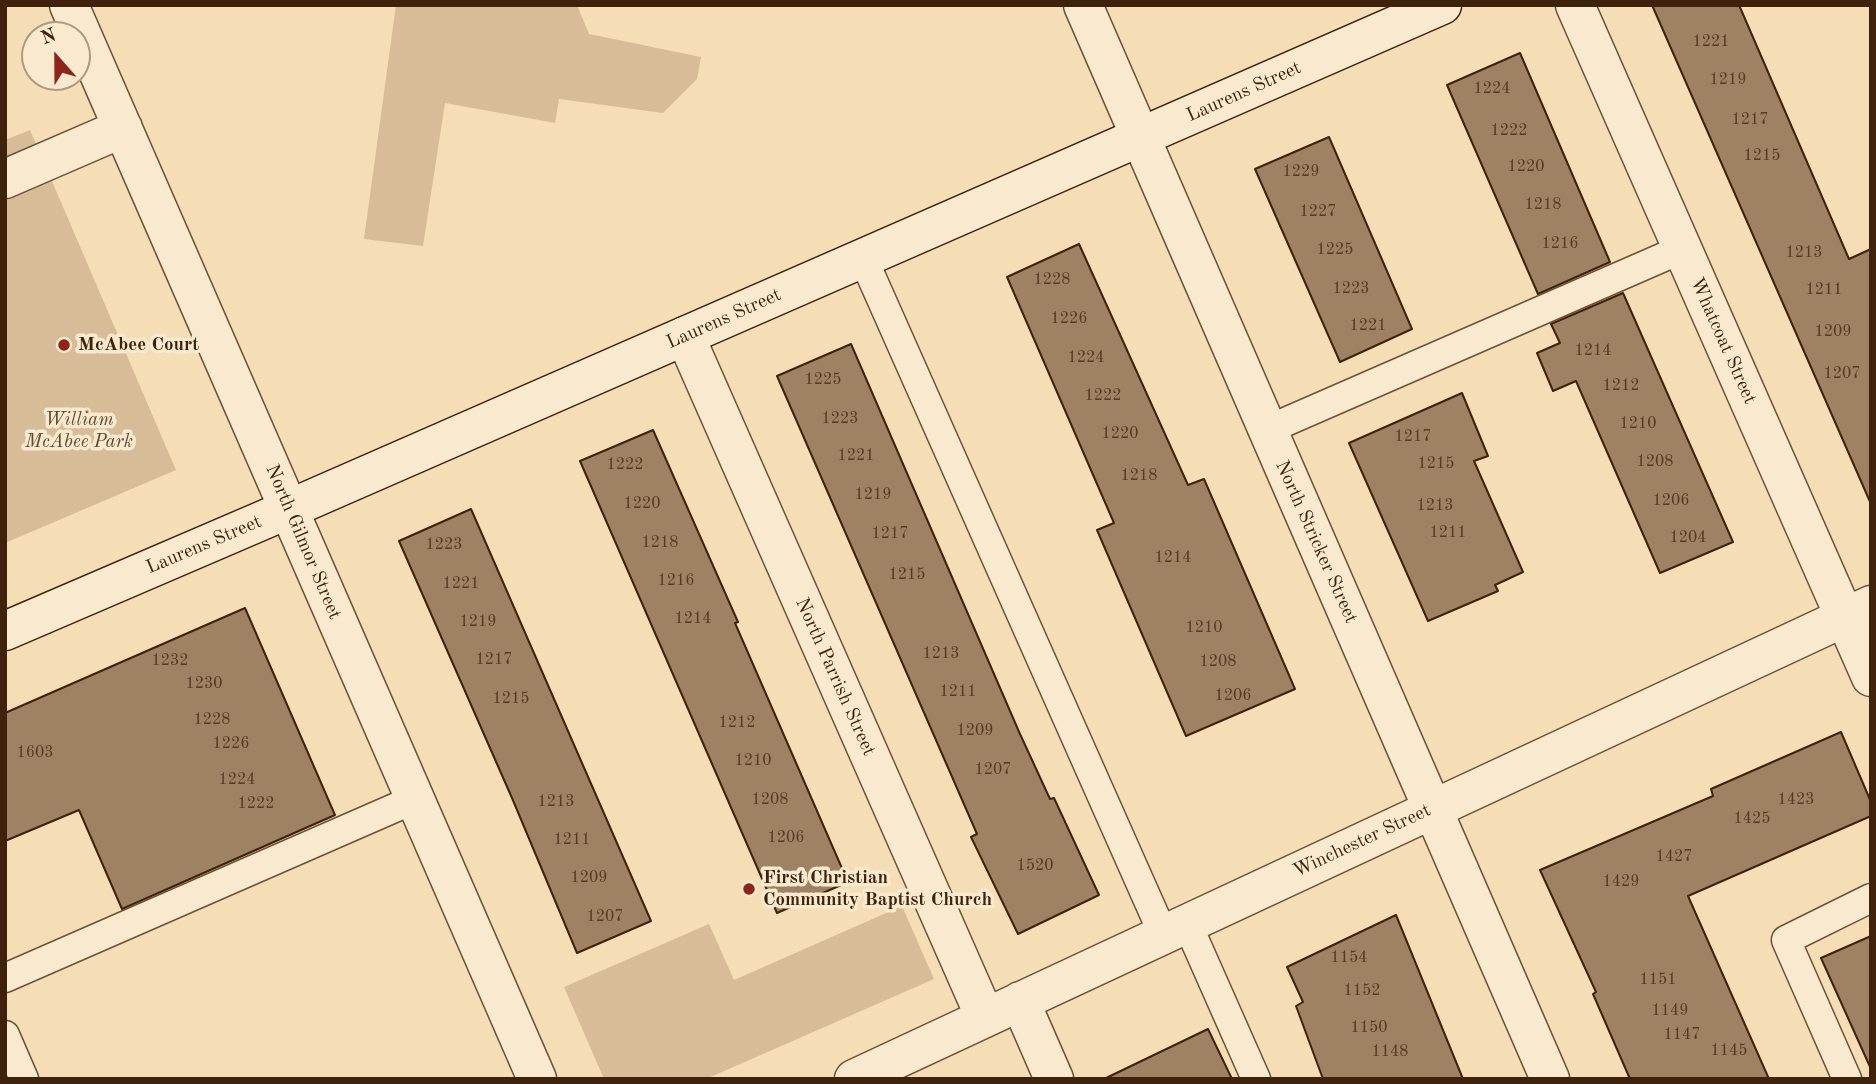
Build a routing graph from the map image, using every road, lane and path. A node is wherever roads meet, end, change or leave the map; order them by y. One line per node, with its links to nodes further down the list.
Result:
1 (69, 5): 5 (street, North Gilmor Street)
2 (1083, 5): 6 (street, North Stricker Street)
3 (1442, 5): 6 (street, Laurens Street)
4 (1575, 5): 8 (street, Whatcoat Street)
5 (122, 128): 7 (street); 12 (street, North Gilmor Street)
6 (1140, 137): 9 (street, Laurens Street); 11 (street, North Stricker Street)
7 (5, 178)
8 (1682, 248): 11 (lane); 13 (street, Whatcoat Street)
9 (863, 258): 10 (street, Laurens Street); 19 (lane)
10 (685, 336): 12 (street, Laurens Street); 22 (street, North Parrish Street)
11 (1268, 430): 17 (street, North Stricker Street)
12 (289, 509): 14 (street, Laurens Street); 16 (street, North Gilmor Street)
13 (1857, 611): 15 (street, Whatcoat Street); 17 (street, Winchester Street)
14 (5, 631)
15 (1871, 677)
16 (415, 799): 20 (lane); 26 (street, North Gilmor Street)
17 (1432, 808): 19 (street, Winchester Street); 29 (street, North Stricker Street)
18 (1871, 898): 30 (lane)
19 (1175, 929): 21 (street, Winchester Street); 28 (lane)
20 (5, 978)
21 (1020, 1001): 22 (street, Winchester Street); 27 (street)
22 (985, 1017): 24 (street, Winchester Street)
23 (5, 1035): 25 (lane)
24 (857, 1078)
25 (24, 1079)
26 (537, 1079)
27 (1054, 1079)
28 (1256, 1079)
29 (1550, 1079)
30 (1847, 1079)

